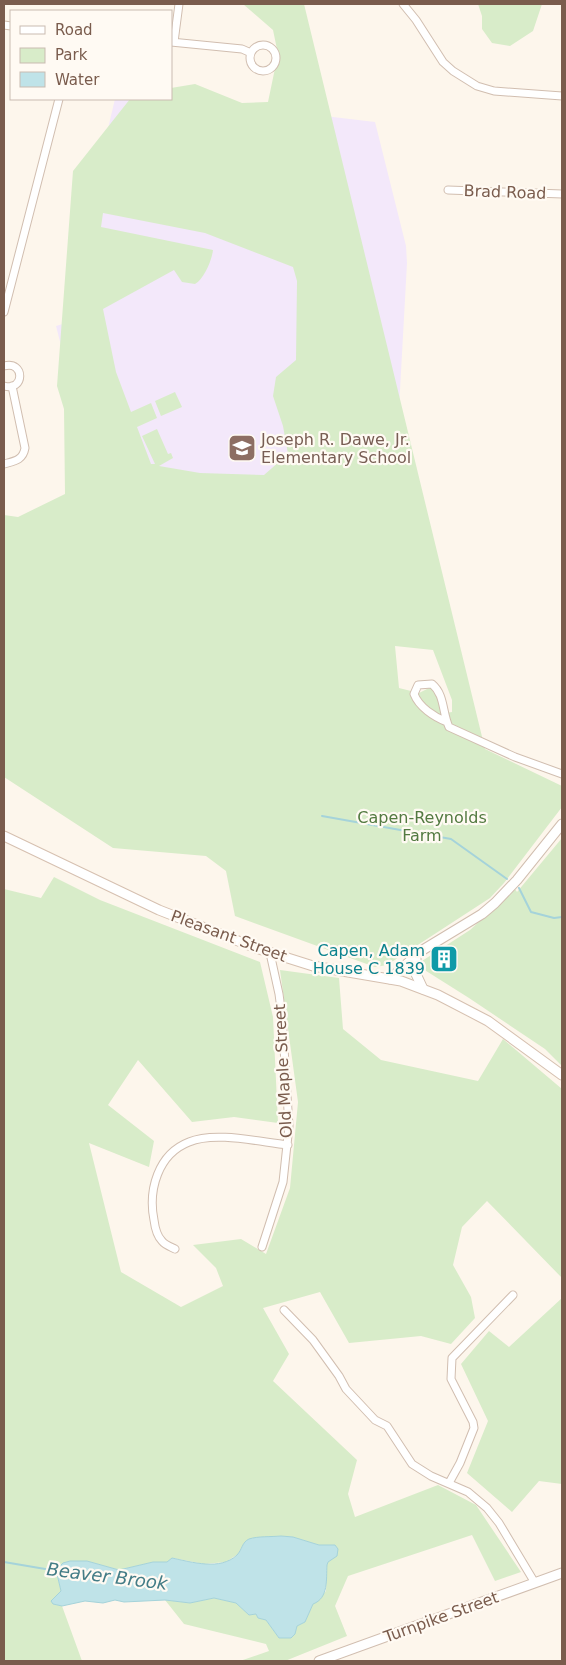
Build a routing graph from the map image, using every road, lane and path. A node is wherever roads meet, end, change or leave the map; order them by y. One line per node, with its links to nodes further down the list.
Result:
1 (179, 4): 3 (street)
2 (403, 4): 5 (street)
3 (173, 42): 4 (street)
4 (251, 53)
5 (562, 96)
6 (59, 100): 9 (street)
7 (448, 190): 8 (street, Brad Road)
8 (562, 194)
9 (4, 308)
10 (4, 366): 12 (street)
11 (4, 386): 12 (street)
12 (12, 386): 13 (street)
13 (4, 464)
14 (447, 722): 14 (street); 15 (street)
15 (562, 774)
16 (562, 824): 19 (main road)
17 (4, 836): 18 (main road, Pleasant Street)
18 (270, 953): 20 (main road, Pleasant Street); 23 (street, Old Maple Street)
19 (416, 955): 20 (main road); 21 (main road)
20 (390, 979): 21 (main road, Pleasant Street)
21 (423, 989): 22 (main road, Pleasant Street)
22 (562, 1075)
23 (288, 1145): 24 (street, Old Maple Street); 25 (street)
24 (262, 1247)
25 (175, 1249)
26 (512, 1295): 28 (street)
27 (284, 1310): 28 (street)
28 (450, 1483): 30 (street)
29 (562, 1573): 30 (main road, Turnpike Street)
30 (535, 1583): 31 (main road, Turnpike Street)
31 (319, 1661)

